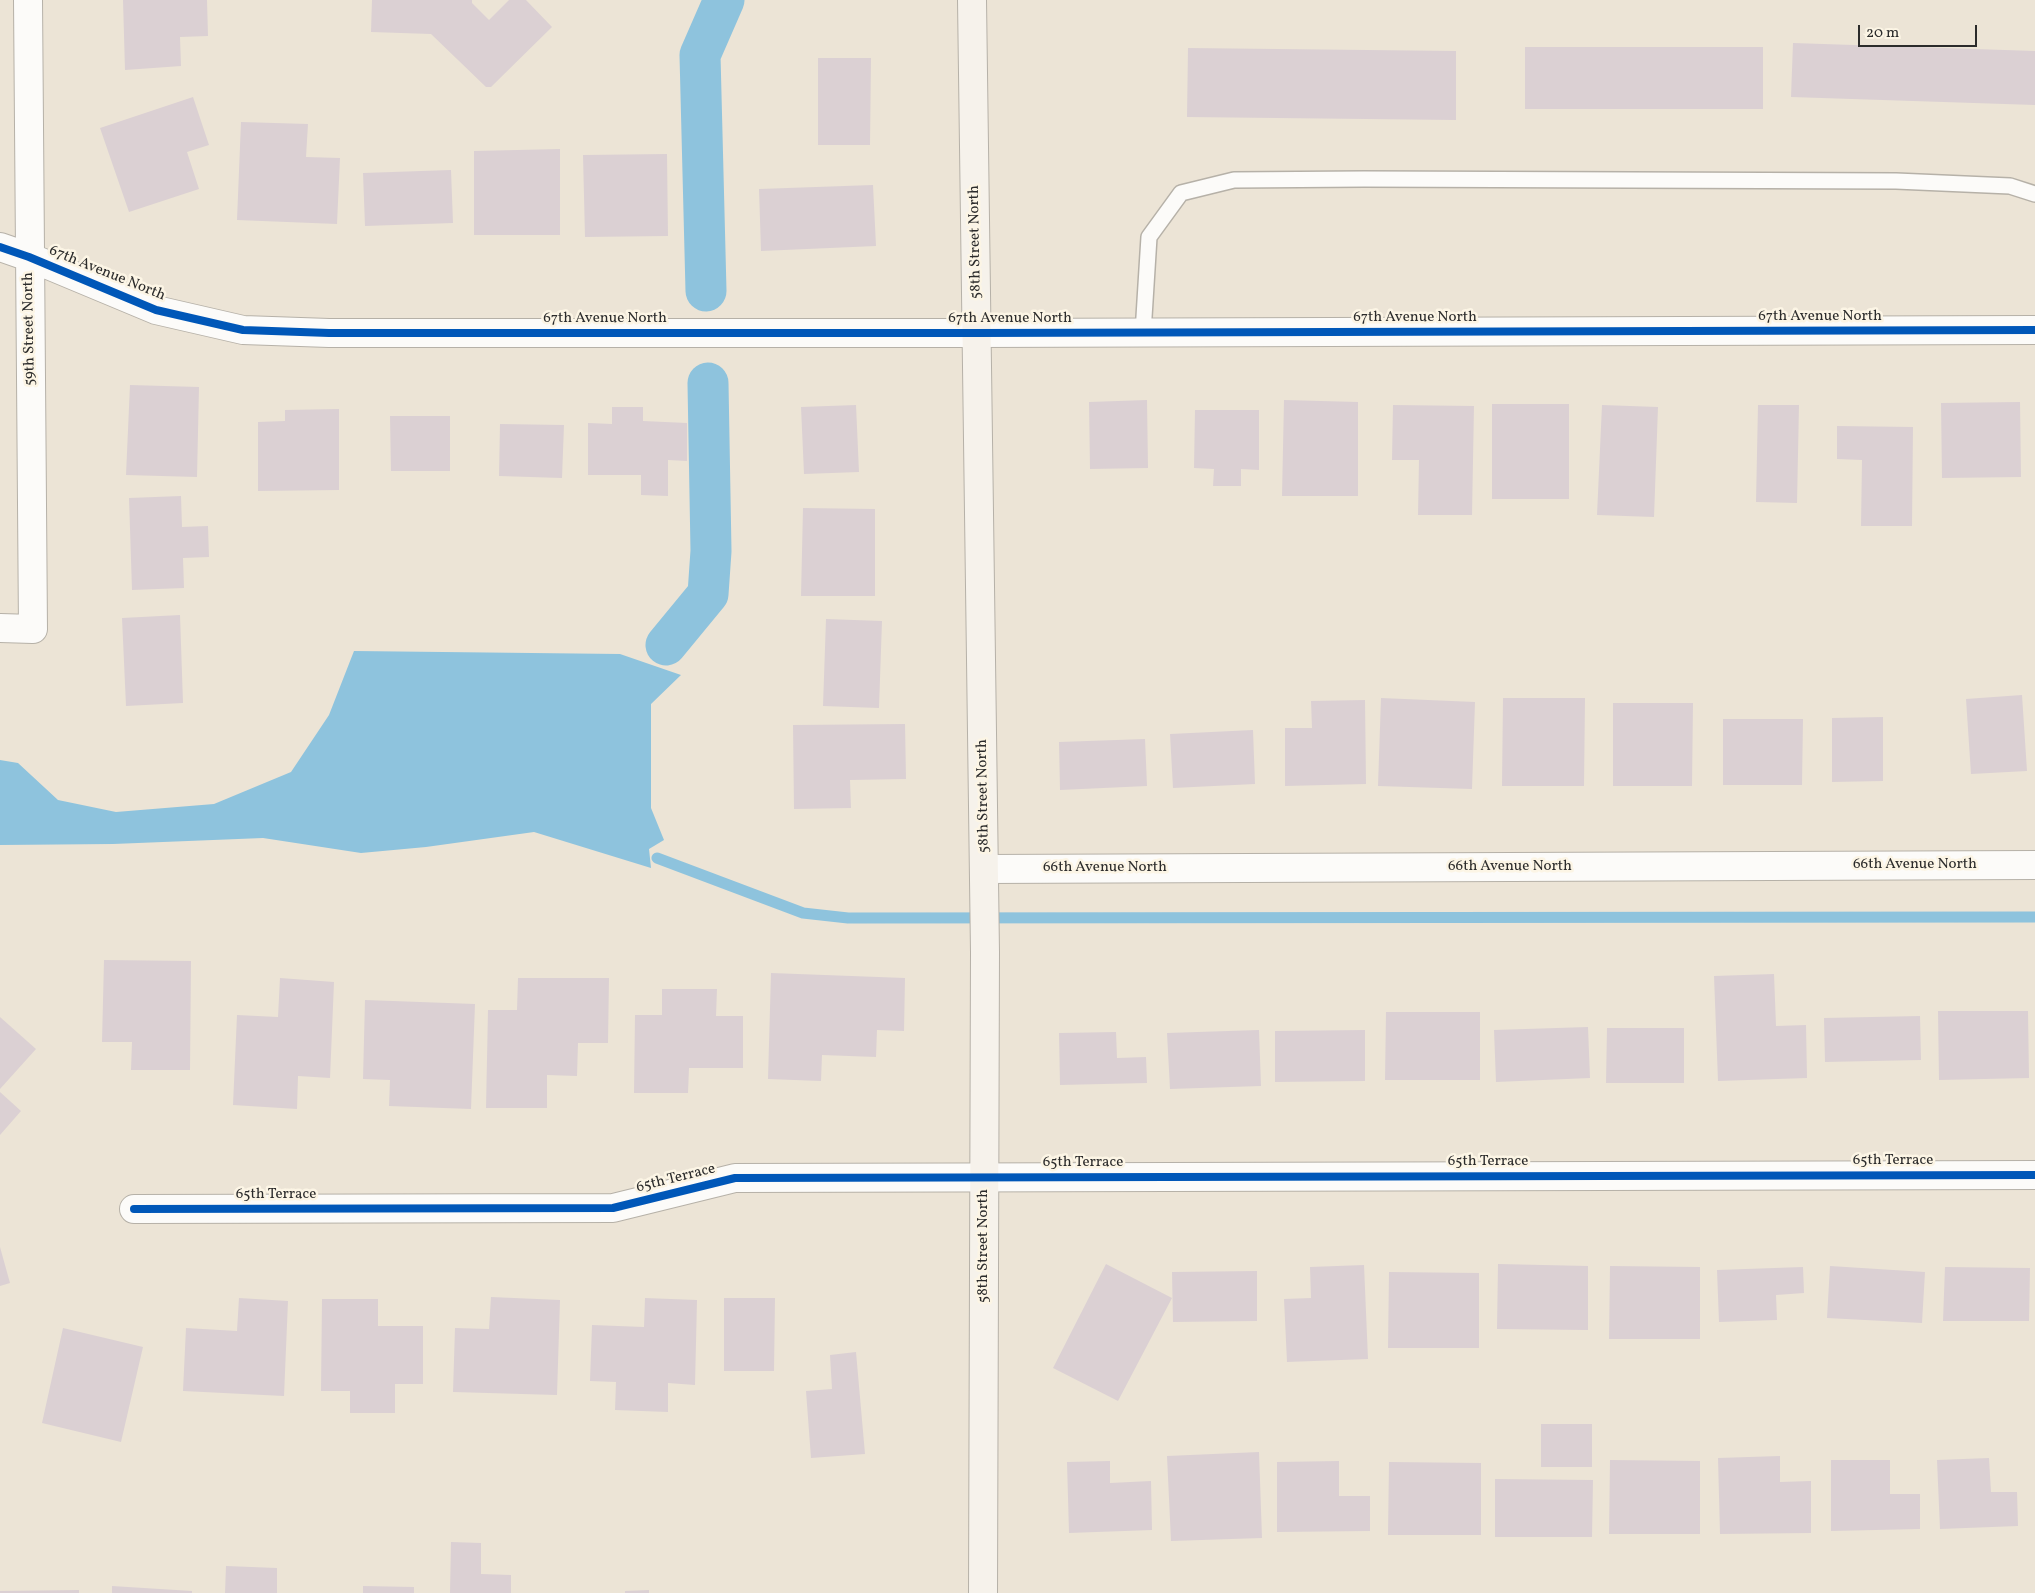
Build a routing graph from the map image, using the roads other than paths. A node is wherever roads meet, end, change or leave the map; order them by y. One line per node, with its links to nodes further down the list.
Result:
1 (28, 0): 5 (street, 59th Street North)
2 (972, 0): 7 (street, 58th Street North)
3 (2035, 194): 8 (lane)
4 (0, 247): 5 (street, 67th Avenue North)
5 (29, 257): 7 (street, 67th Avenue North); 9 (street, 59th Street North)
6 (2035, 330): 8 (street, 67th Avenue North)
7 (978, 333): 8 (street, 67th Avenue North); 11 (street, 58th Street North)
8 (1143, 333)
9 (0, 628)
10 (2035, 865): 11 (street, 66th Avenue North)
11 (984, 879): 13 (street, 58th Street North)
12 (2035, 1175): 13 (street, 65th Terrace)
13 (985, 1178): 14 (street, 65th Terrace); 15 (street, 58th Street North)
14 (134, 1209)
15 (983, 1593)

